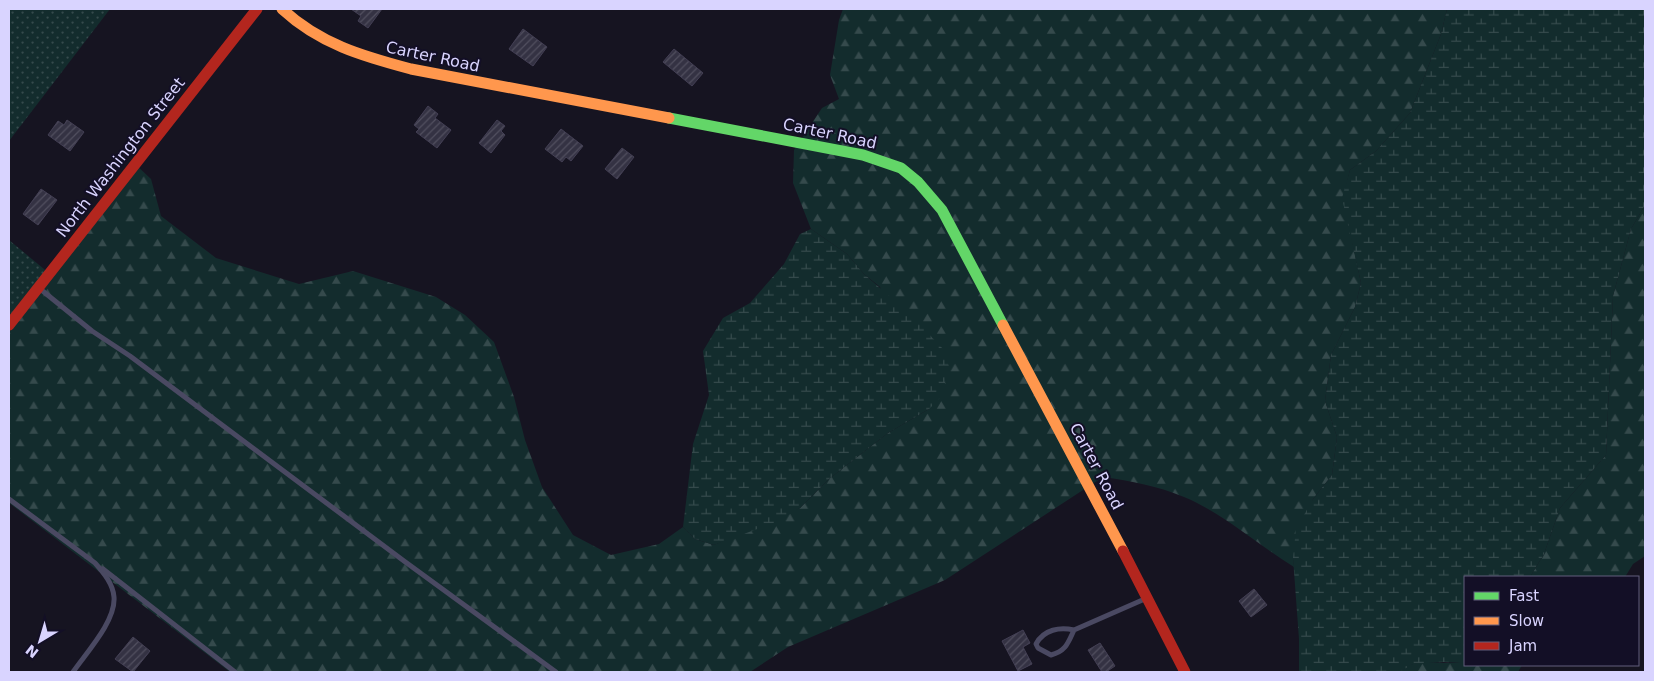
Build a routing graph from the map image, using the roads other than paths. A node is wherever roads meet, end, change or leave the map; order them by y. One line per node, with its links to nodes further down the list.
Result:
1 (257, 9): 3 (street, North Washington Street)
2 (282, 9): 7 (street, Carter Road)
3 (39, 287): 4 (street, North Washington Street); 11 (lane)
4 (9, 325)
5 (9, 499): 6 (lane)
6 (95, 563): 9 (lane); 10 (lane)
7 (1147, 598): 8 (lane); 12 (street, Carter Road)
8 (1074, 630): 8 (lane)
9 (73, 672)
10 (235, 672)
11 (556, 672)
12 (1185, 672)

